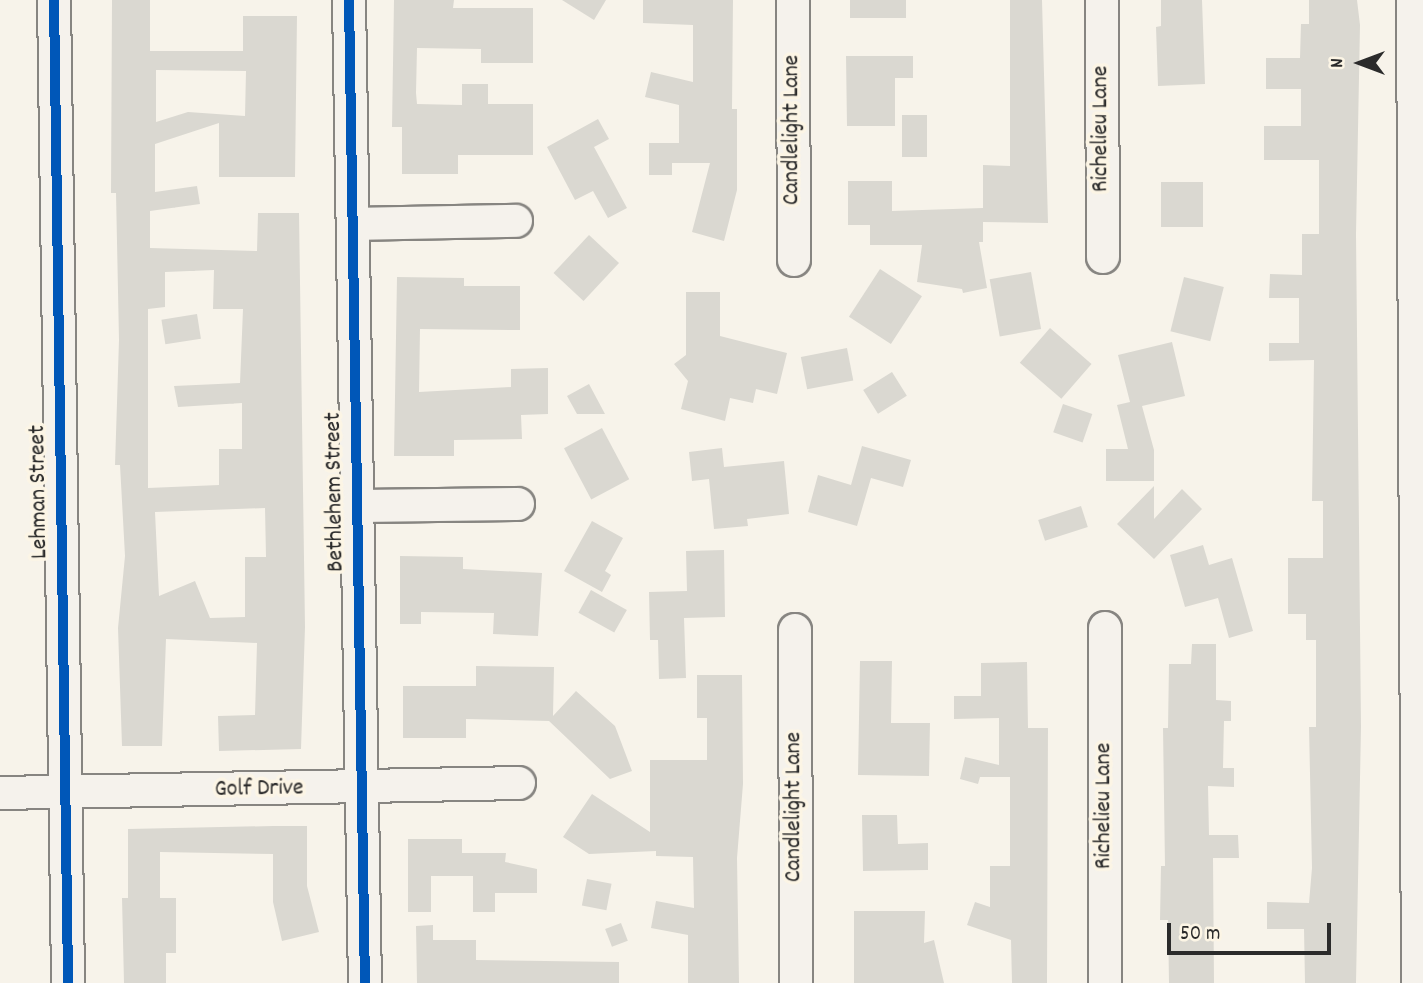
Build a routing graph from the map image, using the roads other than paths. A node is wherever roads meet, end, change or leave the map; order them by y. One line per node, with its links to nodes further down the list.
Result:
1 (54, 0): 17 (street, Lehman Street)
2 (349, 0): 7 (street, Bethlehem Street)
3 (793, 0): 9 (street, Candlelight Lane)
4 (1101, 0): 8 (street, Richelieu Lane)
5 (1413, 0): 22 (street)
6 (516, 221): 7 (street)
7 (354, 225): 11 (street, Bethlehem Street)
8 (1103, 257)
9 (794, 260)
10 (518, 504): 11 (street)
11 (357, 506): 15 (street, Bethlehem Street)
12 (1105, 628): 21 (street, Richelieu Lane)
13 (795, 630): 20 (street, Candlelight Lane)
14 (519, 783): 15 (street, Golf Drive)
15 (359, 788): 17 (street, Golf Drive); 19 (street, Bethlehem Street)
16 (0, 793): 17 (street, Golf Drive)
17 (65, 793): 18 (street, Lehman Street)
18 (68, 983)
19 (365, 983)
20 (796, 983)
21 (1105, 983)
22 (1418, 983)

